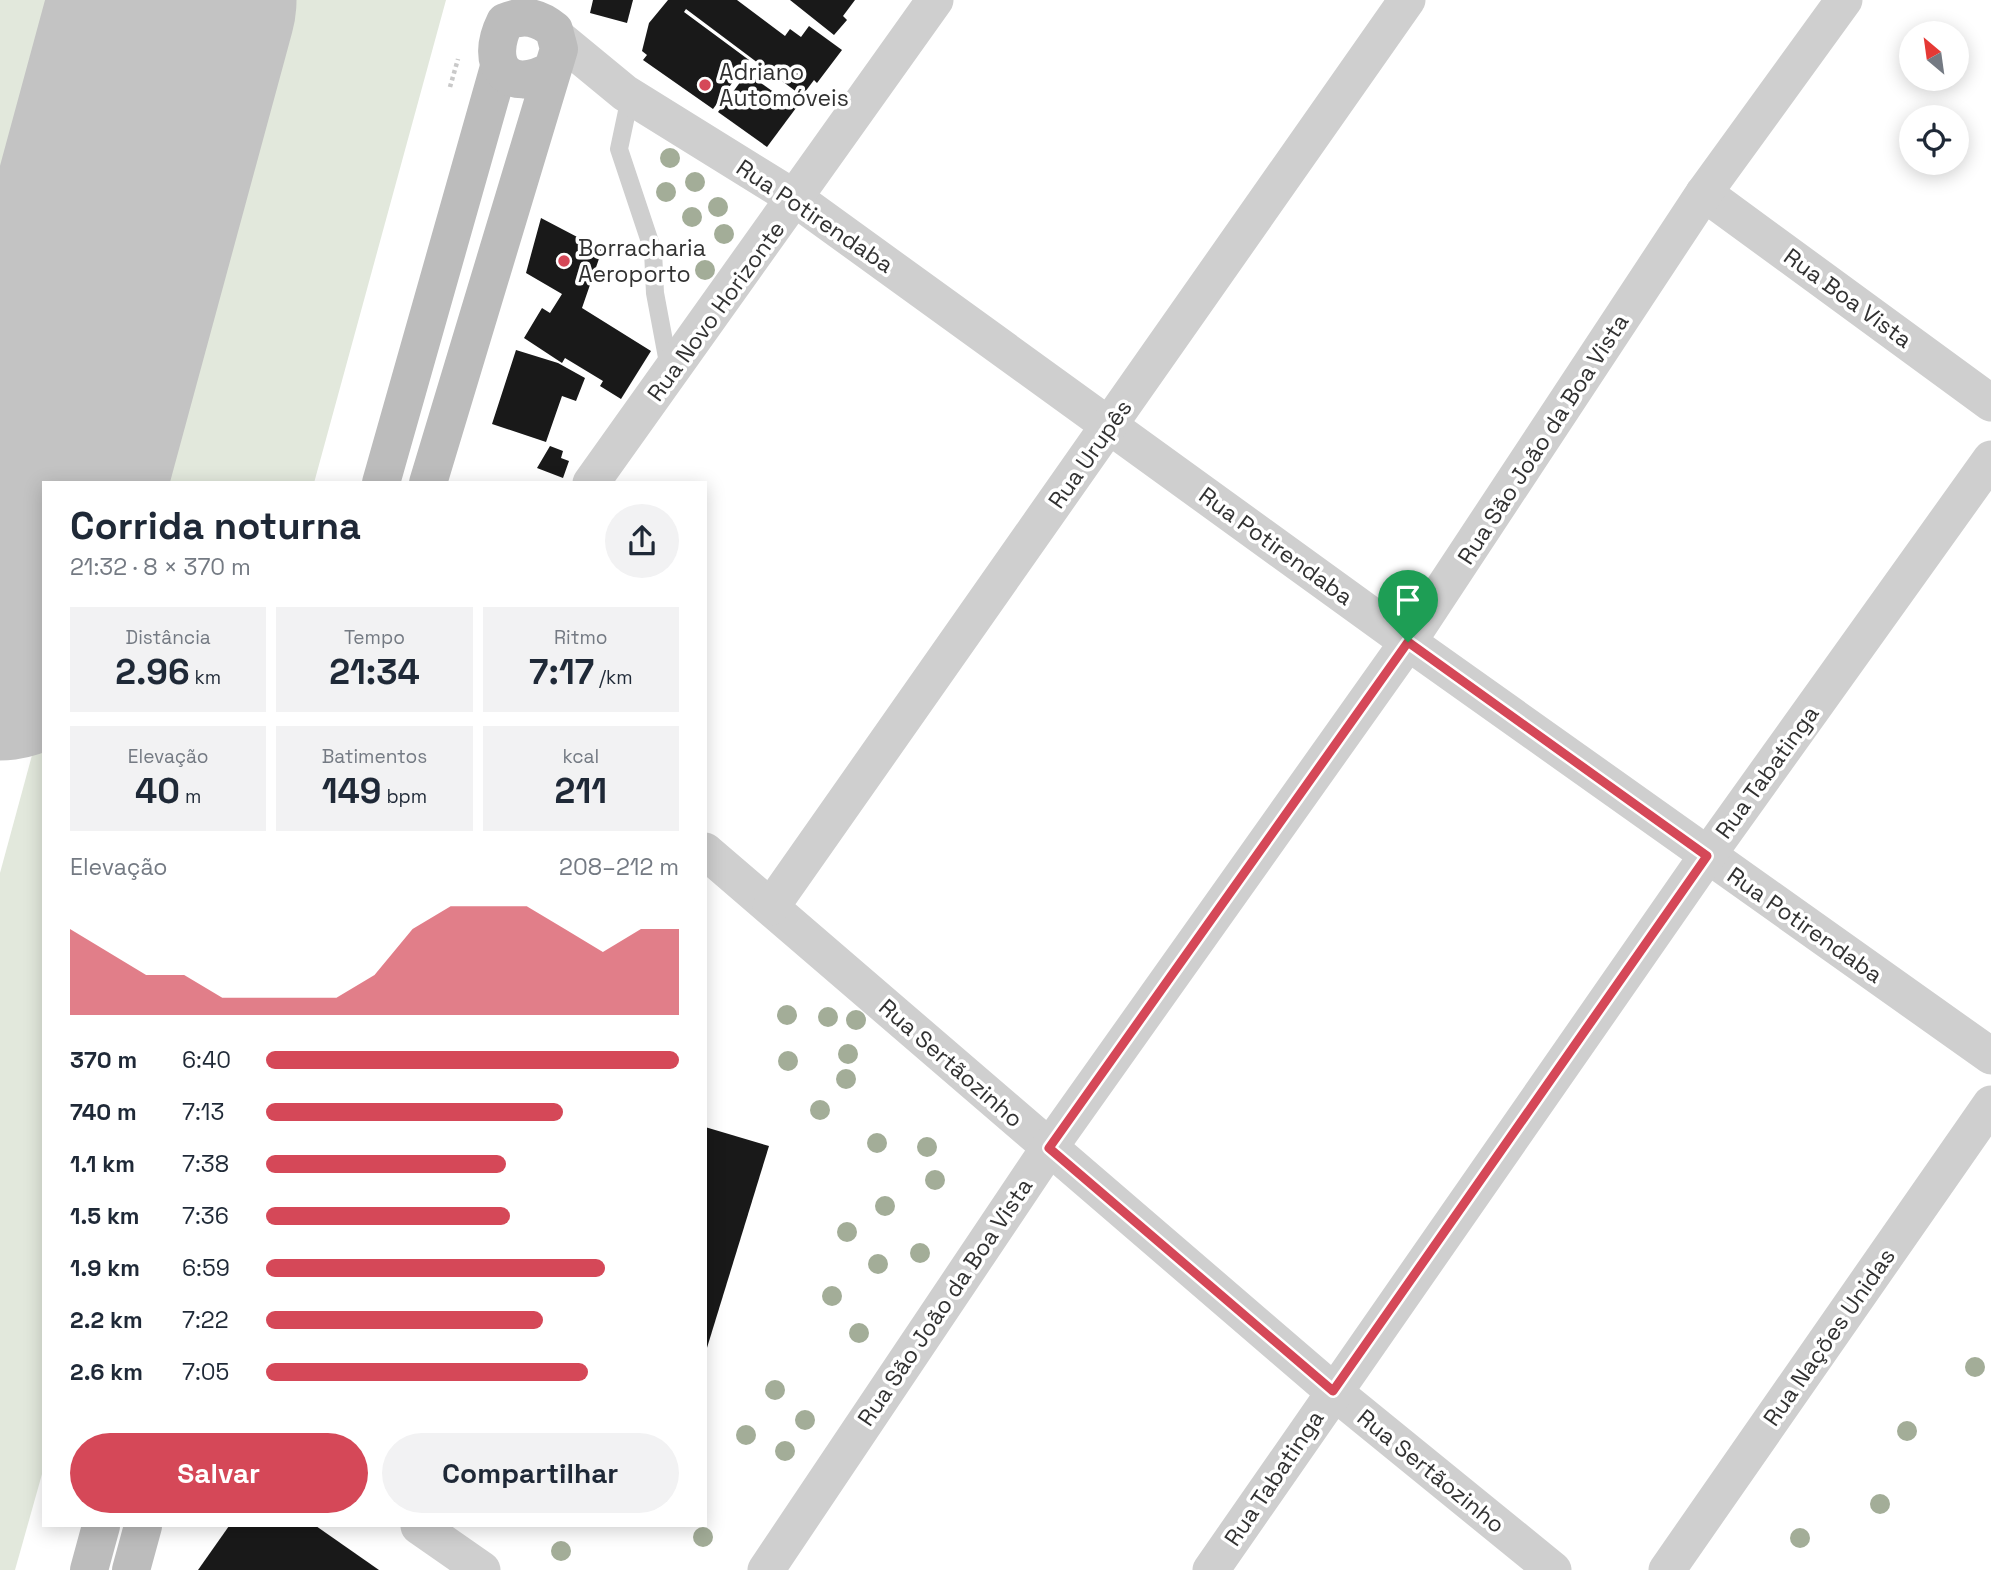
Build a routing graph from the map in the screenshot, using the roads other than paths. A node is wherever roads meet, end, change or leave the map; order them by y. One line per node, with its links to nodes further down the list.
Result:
1 (935, 0): 9 (street, Rua Novo Horizonte)
2 (1407, 0): 12 (street, Rua Urupês)
3 (1844, 0): 8 (street, Rua São João da Boa Vista)
4 (508, 11): 5 (main road); 6 (main road)
5 (556, 35): 6 (main road); 7 (street, Rua Potirendaba); 15 (main road)
6 (499, 67): 14 (main road)
7 (628, 95): 9 (street, Rua Potirendaba); 10 (lane)
8 (1704, 194): 11 (street, Rua Boa Vista); 17 (street, Rua São João da Boa Vista)
9 (796, 199): 10 (street, Rua Novo Horizonte); 12 (street, Rua Potirendaba)
10 (670, 375): 16 (street, Rua Novo Horizonte)
11 (1991, 403)
12 (1111, 425): 17 (street, Rua Potirendaba); 20 (street, Rua Urupês)
13 (1991, 459): 19 (street, Rua Tabatinga)
14 (382, 481)
15 (429, 481)
16 (592, 481)
17 (1408, 642): 19 (street, Rua Potirendaba); 23 (street, Rua São João da Boa Vista)
18 (707, 853): 20 (street, Rua Sertãozinho)
19 (1707, 856): 21 (street, Rua Potirendaba); 24 (street, Rua Tabatinga)
20 (771, 908): 23 (street, Rua Sertãozinho)
21 (1991, 1056)
22 (1991, 1104): 34 (street, Rua Nações Unidas)
23 (1049, 1148): 24 (street, Rua Sertãozinho); 31 (street, Rua São João da Boa Vista)
24 (1333, 1391): 32 (street, Rua Tabatinga); 33 (street, Rua Sertãozinho)
25 (101, 1527): 28 (main road)
26 (143, 1527): 29 (main road)
27 (420, 1527): 30 (street)
28 (89, 1570)
29 (131, 1570)
30 (482, 1570)
31 (766, 1570)
32 (1211, 1570)
33 (1553, 1570)
34 (1667, 1570)

